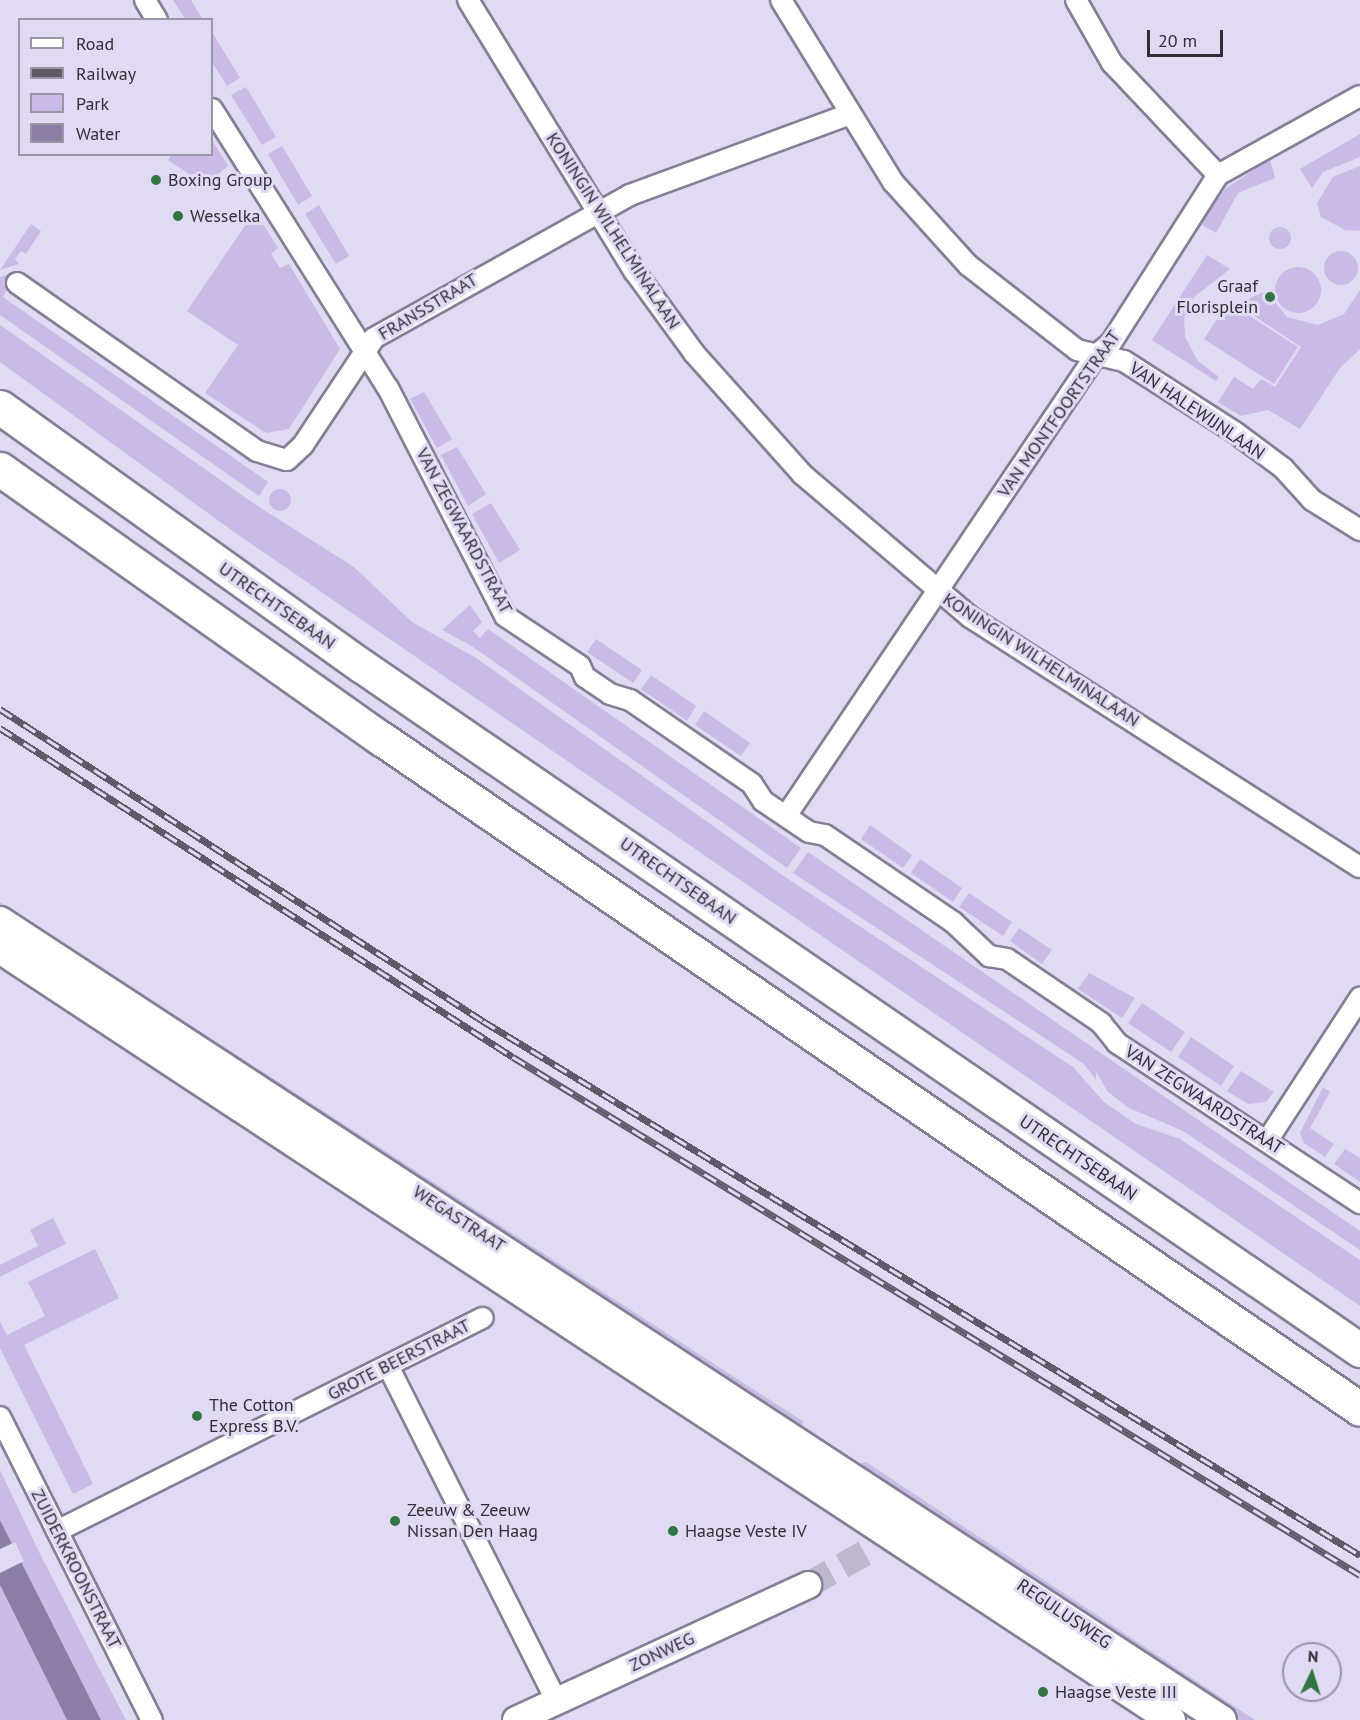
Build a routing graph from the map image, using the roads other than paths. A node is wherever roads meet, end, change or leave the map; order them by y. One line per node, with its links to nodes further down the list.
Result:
1 (145, 0): 5 (street)
2 (468, 0): 10 (street, KONINGIN WILHELMINALAAN)
3 (781, 0): 8 (street, VAN HALEWIJNLAAN)
4 (1076, 0): 9 (street)
5 (156, 18)
6 (1360, 96): 9 (street, VAN MONTFOORTSTRAAT)
7 (213, 111): 12 (street, VAN ZEGWAARDSTRAAT)
8 (849, 114): 10 (street, FRANSSTRAAT); 13 (street, VAN HALEWIJNLAAN)
9 (1218, 175): 13 (street, VAN MONTFOORTSTRAAT)
10 (598, 213): 12 (street, FRANSSTRAAT); 17 (street, KONINGIN WILHELMINALAAN)
11 (17, 283): 12 (street, FRANSSTRAAT)
12 (363, 355): 18 (street, VAN ZEGWAARDSTRAAT)
13 (1096, 355): 16 (street, VAN HALEWIJNLAAN); 17 (street, VAN MONTFOORTSTRAAT)
14 (0, 407): 25 (highway, UTRECHTSEBAAN)
15 (0, 470): 27 (highway)
16 (1360, 530)
17 (936, 592): 18 (street, VAN MONTFOORTSTRAAT); 19 (street, KONINGIN WILHELMINALAAN)
18 (786, 816): 22 (street, VAN ZEGWAARDSTRAAT)
19 (1360, 867)
20 (4, 941): 29 (main road, WEGASTRAAT)
21 (1360, 998): 22 (street)
22 (1267, 1140): 23 (street, VAN ZEGWAARDSTRAAT)
23 (1360, 1203)
24 (483, 1318): 26 (street, GROTE BEERSTRAAT)
25 (1360, 1350)
26 (388, 1366): 30 (street, GROTE BEERSTRAAT); 32 (street)
27 (1360, 1409)
28 (0, 1417): 30 (street, ZUIDERKROONSTRAAT)
29 (889, 1530): 35 (main road, REGULUSWEG); 36 (main road, REGULUSWEG)
30 (57, 1531): 33 (street, ZUIDERKROONSTRAAT)
31 (808, 1585): 32 (street, ZONWEG)
32 (556, 1700): 34 (street, ZONWEG)
33 (152, 1720)
34 (516, 1720)
35 (1172, 1720)
36 (1222, 1720)

